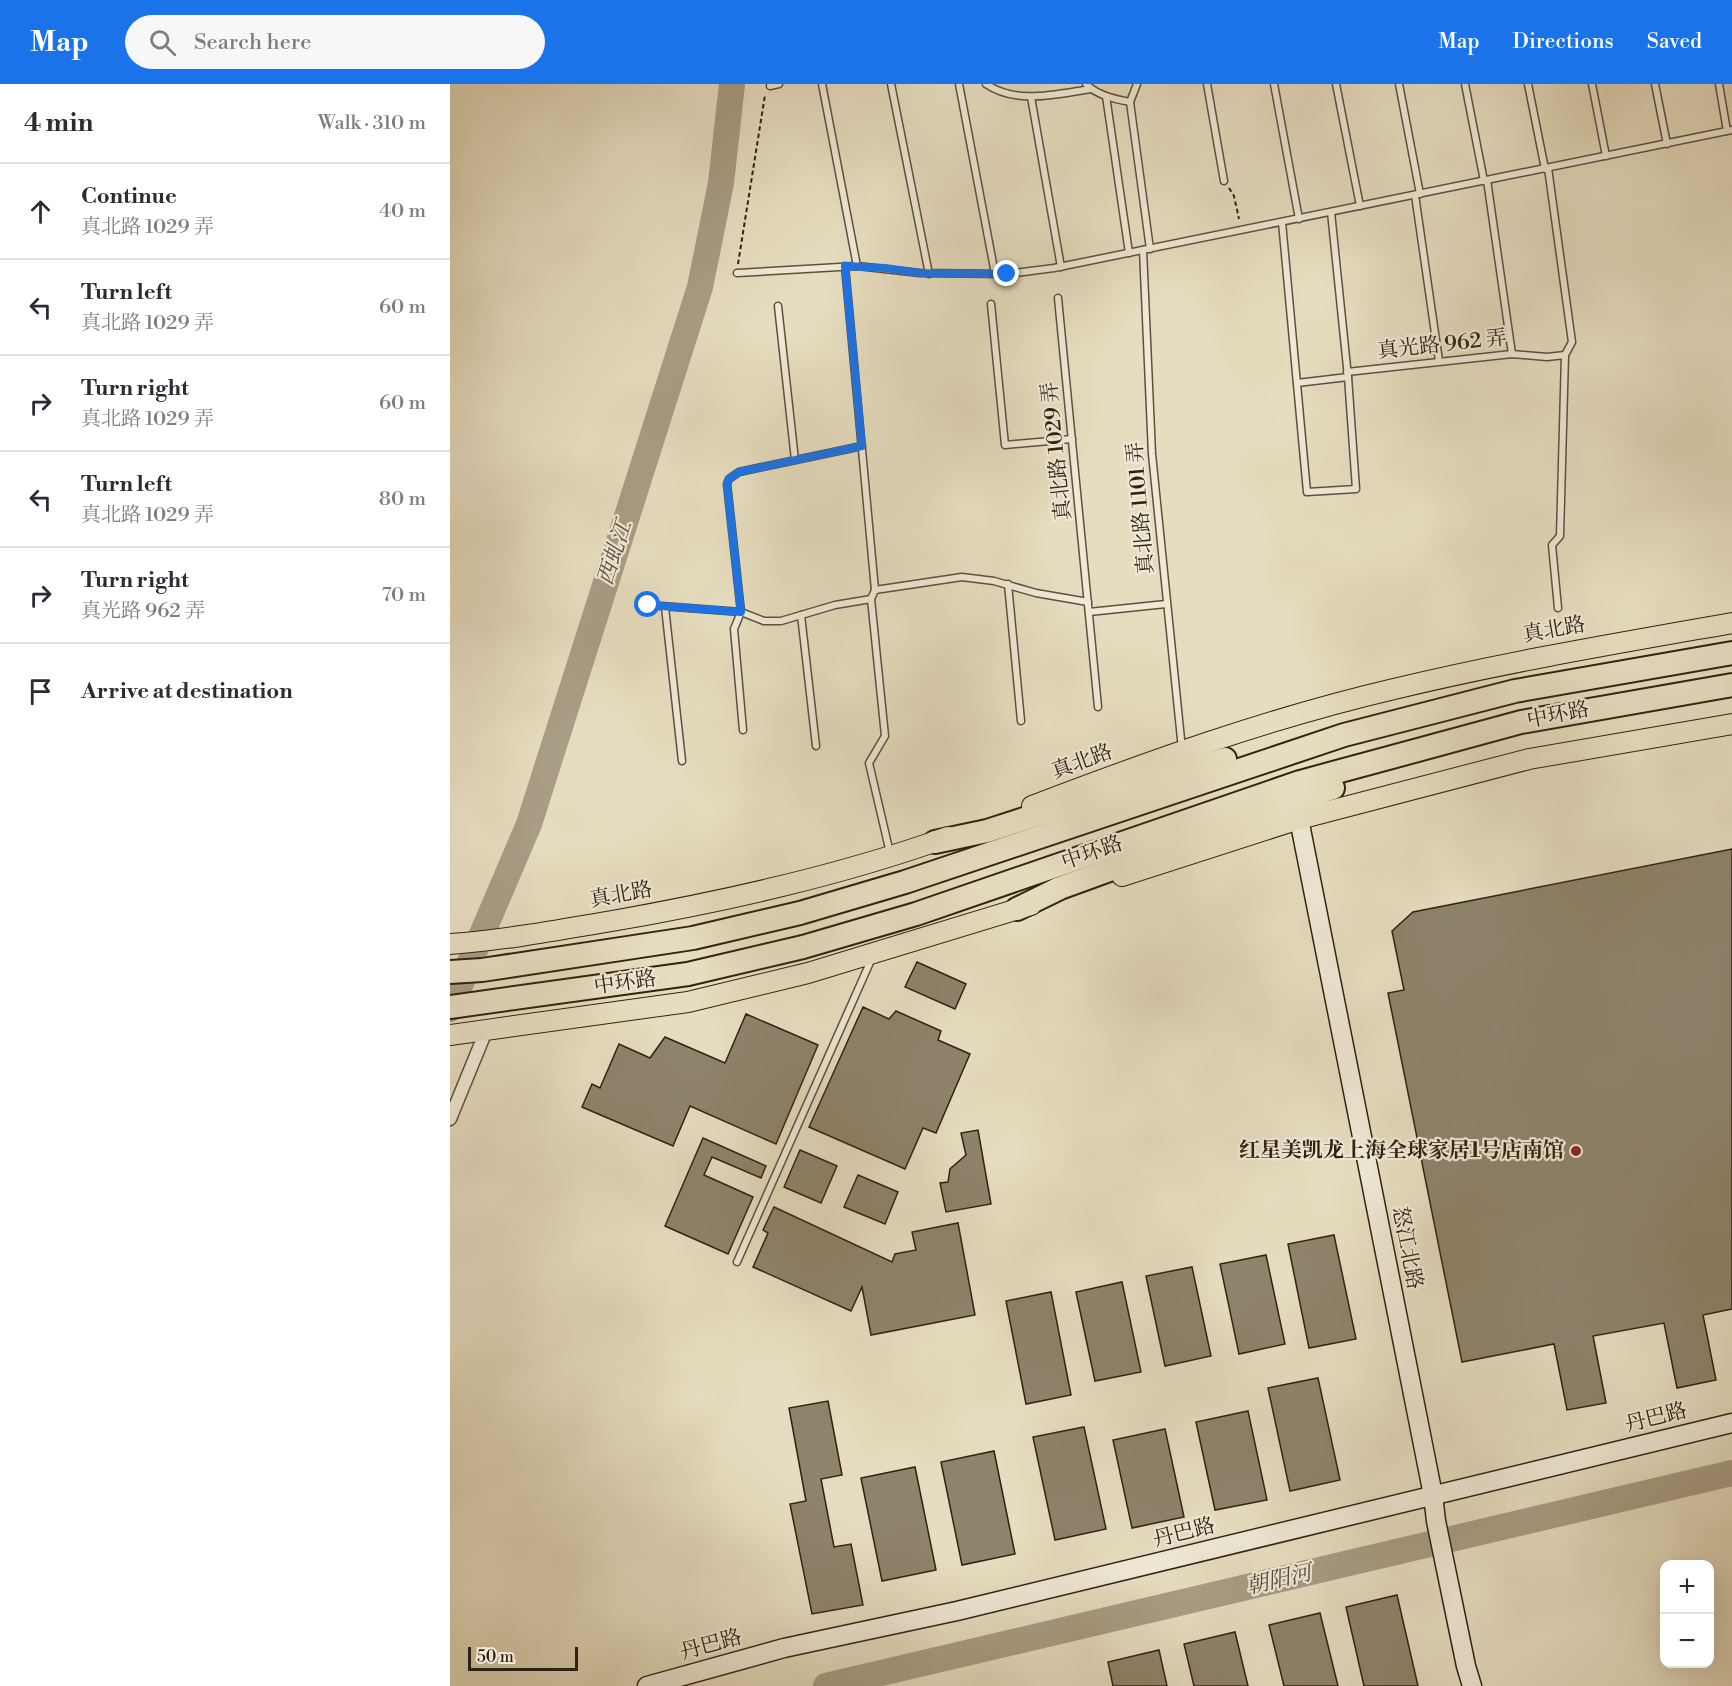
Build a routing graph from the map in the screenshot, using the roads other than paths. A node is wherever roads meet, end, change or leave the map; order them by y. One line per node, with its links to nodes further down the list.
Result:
1 (778, 84): 17 (lane)
2 (822, 84): 36 (lane)
3 (891, 84): 39 (lane)
4 (959, 84): 40 (lane)
5 (986, 84): 20 (lane)
6 (1137, 84): 21 (lane)
7 (1201, 84): 8 (lane)
8 (1208, 84): 26 (lane)
9 (1274, 84): 31 (lane)
10 (1336, 84): 29 (lane)
11 (1399, 84): 28 (lane)
12 (1465, 84): 27 (lane)
13 (1528, 84): 25 (lane)
14 (1592, 84): 24 (lane)
15 (1655, 84): 23 (lane)
16 (1719, 84): 22 (lane)
17 (770, 86)
18 (1089, 86): 19 (lane); 20 (lane)
19 (1106, 96): 21 (lane); 34 (lane)
20 (1031, 97): 37 (lane)
21 (1130, 102): 33 (lane)
22 (1730, 130): 23 (lane)
23 (1667, 144): 24 (lane)
24 (1606, 156): 25 (lane)
25 (1546, 168): 27 (lane); 45 (lane)
26 (1224, 181)
27 (1486, 181): 28 (lane); 44 (lane)
28 (1417, 194): 29 (lane); 46 (lane)
29 (1360, 206): 30 (lane)
30 (1331, 212): 31 (lane); 47 (lane)
31 (1299, 219): 32 (lane)
32 (1282, 222): 33 (lane); 48 (lane)
33 (1147, 250): 34 (lane); 56 (lane, 真北路 1101 弄)
34 (1129, 253): 37 (lane)
35 (845, 266): 36 (lane); 38 (lane); 50 (lane)
36 (857, 266): 39 (lane)
37 (1060, 267): 40 (lane)
38 (737, 273)
39 (929, 273): 40 (lane)
40 (995, 274)
41 (1059, 298): 49 (lane, 真北路 1029 弄)
42 (991, 304): 49 (lane)
43 (778, 306): 51 (lane)
44 (1512, 354): 45 (lane, 真光路 962 弄); 46 (lane, 真光路 962 弄)
45 (1565, 355): 59 (lane)
46 (1439, 362): 47 (lane, 真光路 962 弄)
47 (1347, 374): 48 (lane, 真光路 962 弄); 48 (lane)
48 (1297, 383)
49 (1072, 439): 55 (lane, 真北路 1029 弄)
50 (862, 446): 51 (lane); 53 (lane)
51 (795, 460): 60 (lane)
52 (1008, 584): 53 (lane); 55 (lane); 67 (lane)
53 (875, 590): 54 (lane)
54 (871, 599): 62 (lane); 77 (lane)
55 (1088, 602): 61 (lane, 真北路 1029 弄)
56 (1166, 604): 61 (lane); 73 (lane, 真北路 1101 弄)
57 (648, 605): 58 (lane)
58 (665, 607): 60 (lane); 74 (lane)
59 (1558, 608)
60 (741, 612): 62 (lane); 70 (lane)
61 (1089, 612): 66 (lane, 真北路 1029 弄)
62 (801, 615): 72 (lane)
63 (1732, 623): 73 (main road, 真北路)
64 (1732, 653): 71 (highway, 中环路)
65 (1732, 685): 68 (highway, 中环路)
66 (1098, 707)
67 (1021, 721)
68 (1521, 722): 78 (highway); 82 (highway, 中环路)
69 (1732, 724): 75 (main road)
70 (742, 730)
71 (1344, 735): 76 (highway); 81 (highway, 中环路)
72 (816, 746)
73 (1182, 752): 76 (main road, 真北路)
74 (682, 761)
75 (1299, 819): 78 (main road); 88 (street, 怒江北路)
76 (935, 842): 77 (main road, 真北路)
77 (891, 855): 79 (main road, 真北路)
78 (1017, 909): 80 (main road)
79 (450, 944)
80 (874, 954): 83 (main road); 86 (lane)
81 (450, 972)
82 (458, 1006)
83 (486, 1031): 84 (main road); 85 (street)
84 (451, 1035)
85 (450, 1119)
86 (737, 1262)
87 (1732, 1423): 88 (street, 丹巴路)
88 (1432, 1495): 89 (street, 丹巴路); 90 (street, 怒江北路)
89 (647, 1686)
90 (1472, 1686)

